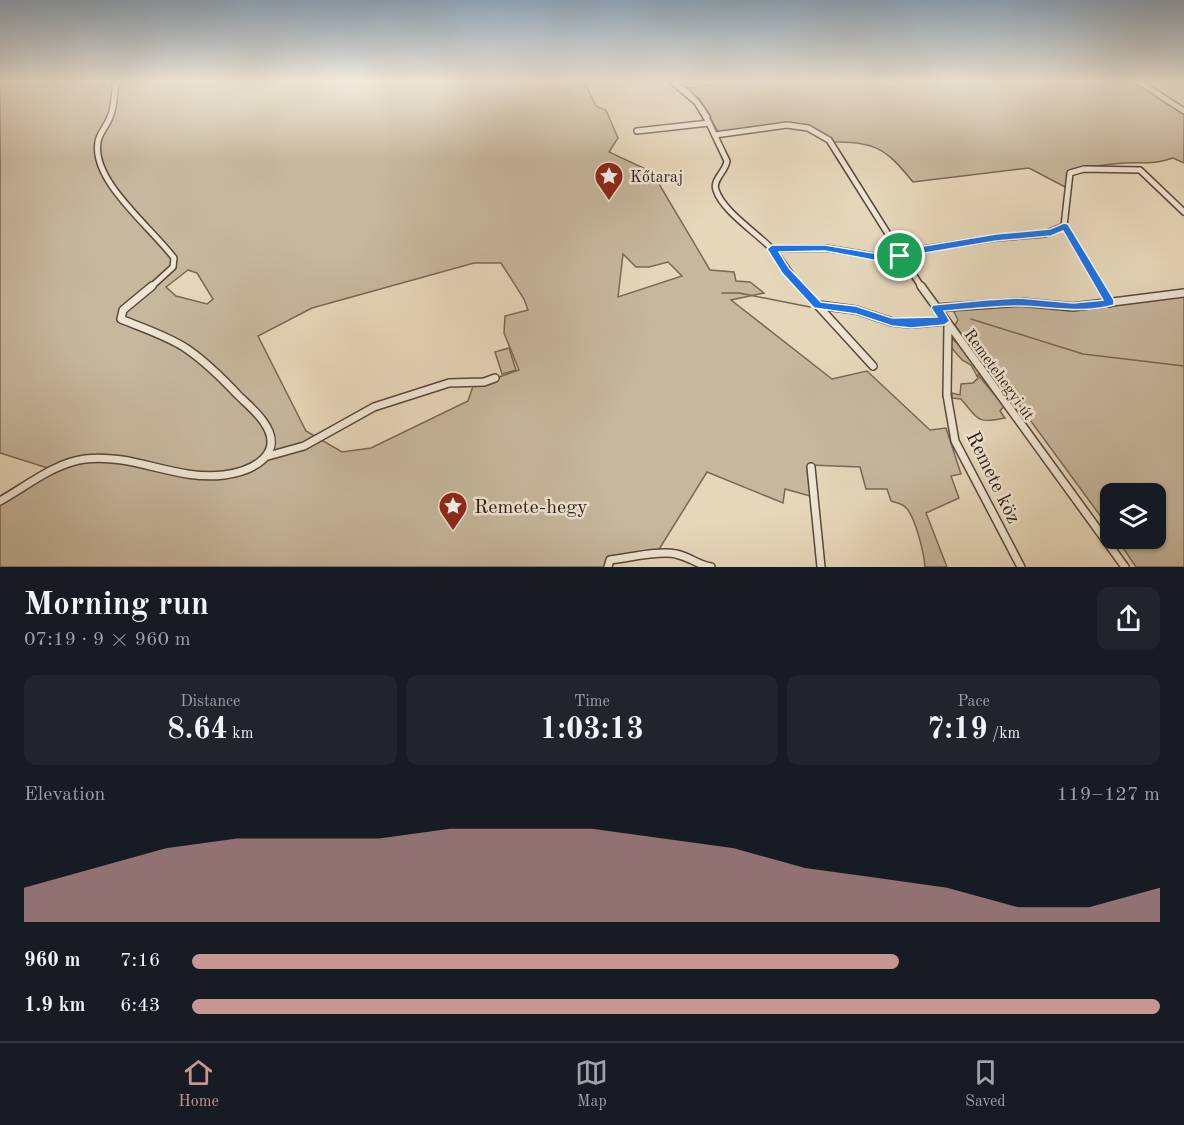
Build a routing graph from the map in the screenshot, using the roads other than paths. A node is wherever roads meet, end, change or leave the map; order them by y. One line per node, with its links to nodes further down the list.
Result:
1 (112, 107): 17 (street)
2 (701, 107): 3 (street)
3 (708, 120): 4 (street); 5 (street)
4 (637, 131)
5 (715, 135): 8 (street); 9 (street, Remetehegyi út)
6 (1184, 212): 7 (street)
7 (1064, 226): 9 (street); 11 (street)
8 (772, 249): 9 (street); 12 (street)
9 (900, 256): 13 (street, Remetehegyi út)
10 (1184, 293): 11 (street)
11 (1110, 303): 13 (street)
12 (818, 305): 14 (street); 15 (street)
13 (936, 308): 14 (street, Remetehegyi út)
14 (946, 323): 23 (street, Remete köz); 24 (street, Remetehegyi út)
15 (873, 366)
16 (495, 378): 17 (street)
17 (268, 456): 19 (street)
18 (811, 467): 22 (street)
19 (0, 501)
20 (609, 563): 21 (street)
21 (711, 567)
22 (821, 567)
23 (1021, 567)
24 (1125, 567)

